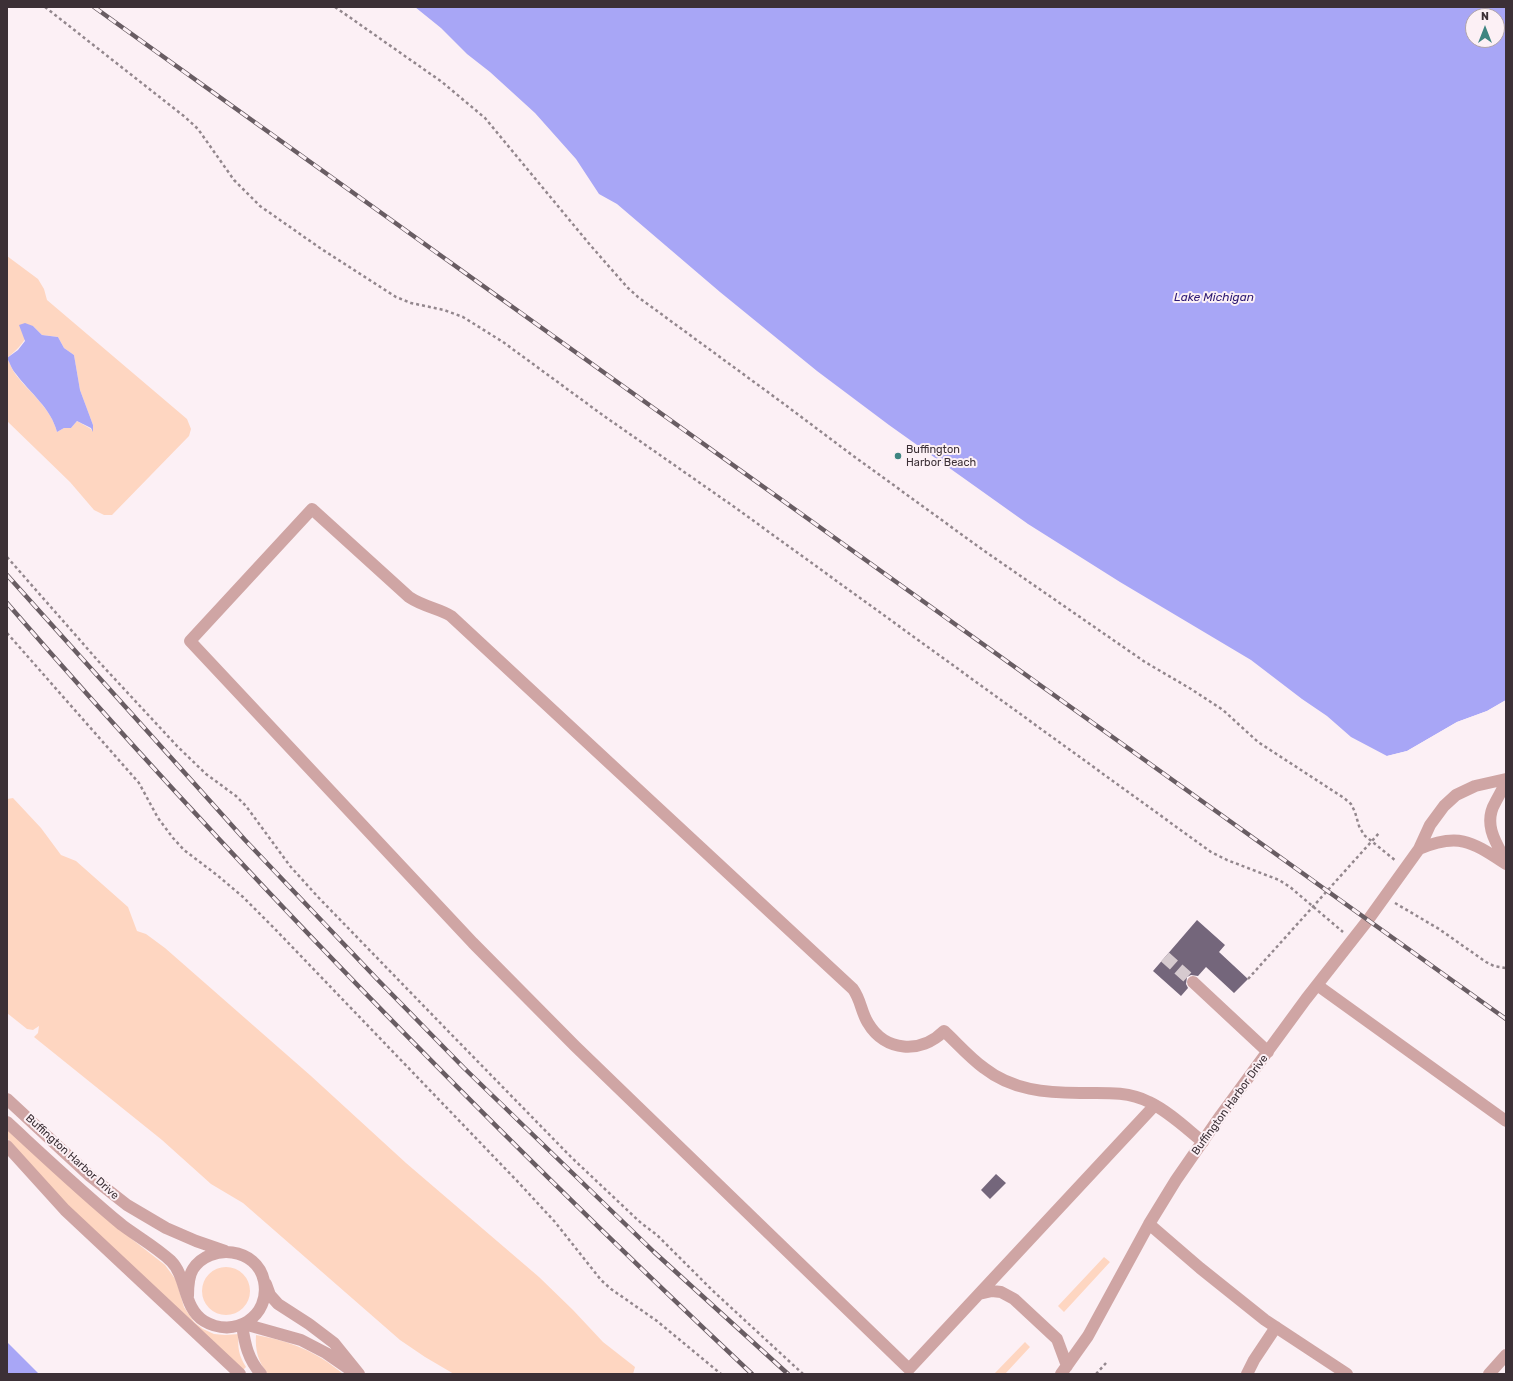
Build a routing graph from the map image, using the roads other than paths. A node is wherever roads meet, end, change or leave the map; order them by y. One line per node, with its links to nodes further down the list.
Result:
1 (1506, 780): 2 (street, Buffington Harbor Drive); 3 (street)
2 (1419, 849): 3 (street); 5 (street, Buffington Harbor Drive)
3 (1506, 863)
4 (1193, 982): 6 (street)
5 (1317, 985): 6 (street, Buffington Harbor Drive); 9 (street)
6 (1268, 1052): 11 (street, Buffington Harbor Drive)
7 (7, 1099): 14 (street, Buffington Harbor Drive)
8 (1155, 1106): 11 (street); 16 (street); 16 (street)
9 (1506, 1121)
10 (7, 1122): 17 (street, Buffington Harbor Drive)
11 (1203, 1142): 13 (street, Buffington Harbor Drive)
12 (7, 1146): 22 (street)
13 (1148, 1224): 19 (street); 21 (street, Buffington Harbor Drive)
14 (226, 1251): 15 (street); 17 (street)
15 (264, 1279): 18 (street); 25 (street)
16 (979, 1294): 21 (street)
17 (188, 1296): 18 (street)
18 (243, 1325): 23 (street); 24 (street)
19 (1276, 1327): 26 (street); 27 (street)
20 (1506, 1355): 28 (street)
21 (1064, 1370)
22 (240, 1374)
23 (261, 1374)
24 (355, 1374)
25 (359, 1374)
26 (1247, 1374)
27 (1347, 1374)
28 (1489, 1374)

